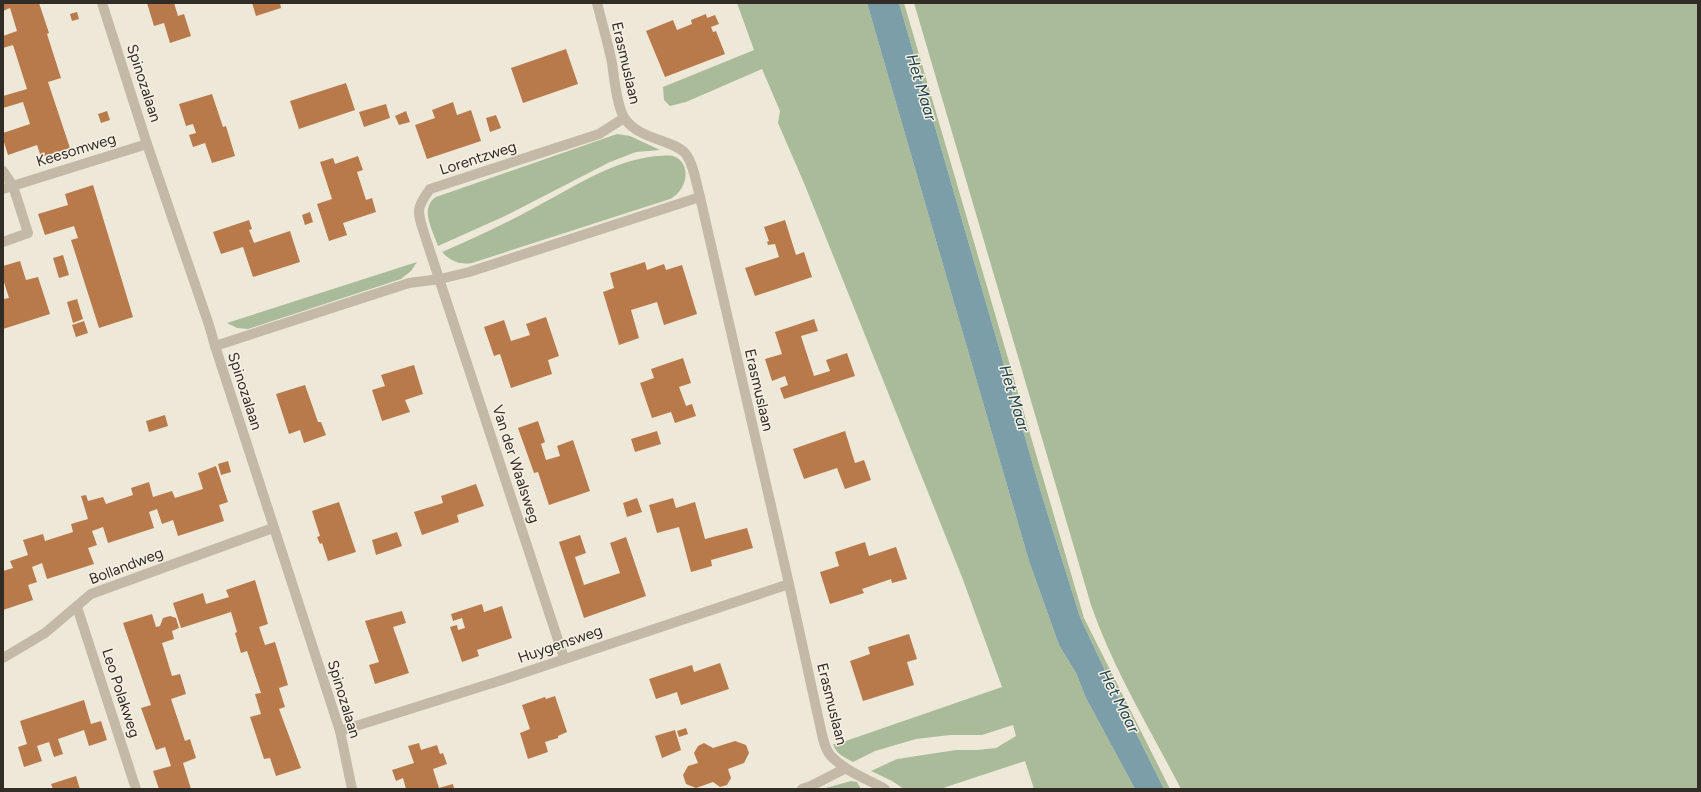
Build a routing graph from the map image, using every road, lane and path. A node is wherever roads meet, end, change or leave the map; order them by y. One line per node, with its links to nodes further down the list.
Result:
1 (102, 3): 4 (street, Spinozalaan)
2 (597, 3): 3 (street, Erasmuslaan)
3 (624, 118): 8 (street, Erasmuslaan); 10 (street, Lorentzweg)
4 (147, 144): 6 (street, Keesomweg); 11 (street, Spinozalaan)
5 (3, 171): 6 (street)
6 (13, 186): 7 (street, Keesomweg); 9 (street)
7 (3, 189)
8 (700, 197): 10 (street); 13 (street, Erasmuslaan)
9 (3, 242)
10 (440, 278): 11 (street); 16 (street, Van der Waalsweg)
11 (215, 346): 12 (street, Spinozalaan)
12 (273, 528): 14 (street, Bollandweg); 17 (street, Spinozalaan)
13 (789, 584): 16 (street, Huygensweg); 18 (street, Erasmuslaan)
14 (77, 607): 15 (street, Bollandweg); 19 (street, Leo Polakweg)
15 (3, 658)
16 (564, 658): 17 (street, Huygensweg)
17 (340, 731): 20 (street, Spinozalaan)
18 (846, 768): 21 (street); 22 (street, Erasmuslaan)
19 (136, 789)
20 (352, 789)
21 (802, 789)
22 (884, 789)

